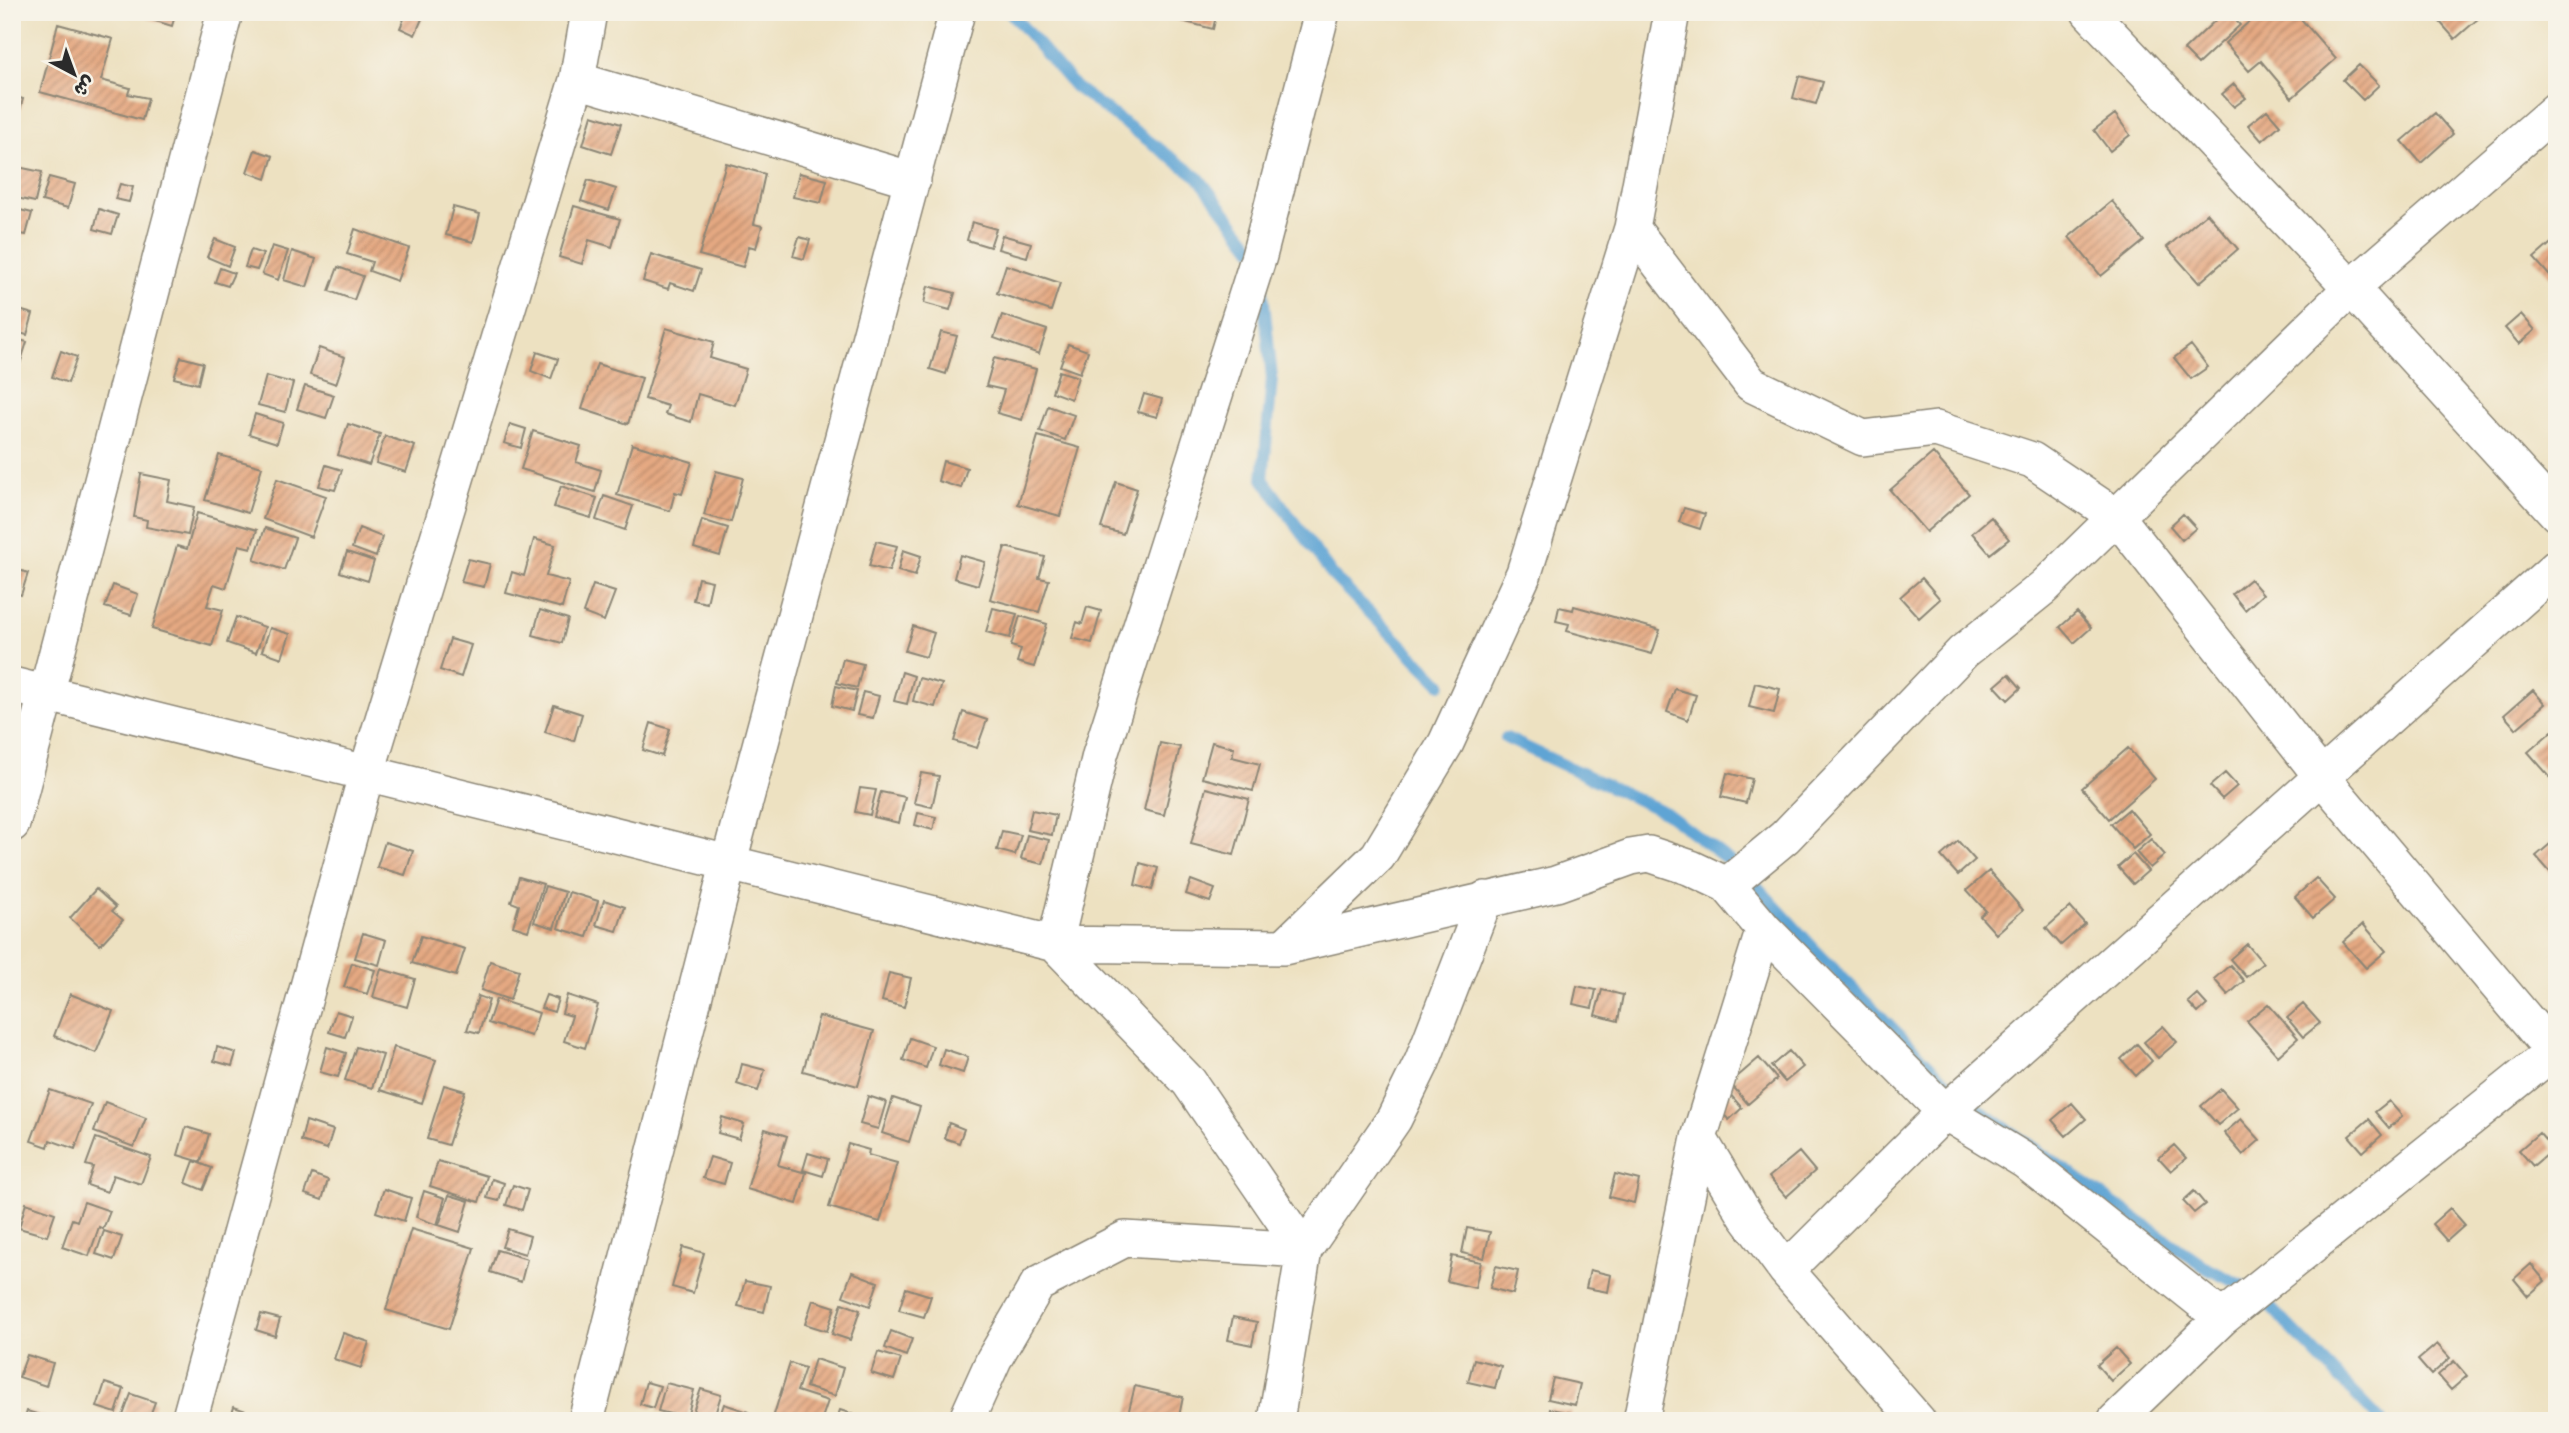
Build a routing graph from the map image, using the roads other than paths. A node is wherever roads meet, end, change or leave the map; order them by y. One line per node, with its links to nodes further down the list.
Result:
1 (225, 12): 16 (street)
2 (589, 12): 7 (street)
3 (957, 12): 9 (street)
4 (1322, 12): 24 (street)
5 (1672, 12): 10 (street)
6 (2089, 12): 11 (street)
7 (577, 80): 9 (street); 17 (street)
8 (2557, 109): 11 (street)
9 (913, 180): 20 (street)
10 (1632, 228): 13 (street); 25 (street)
11 (2351, 288): 12 (street); 13 (street)
12 (2557, 514)
13 (2117, 517): 18 (street); 21 (street)
14 (2557, 567): 18 (street)
15 (12, 685): 16 (street)
16 (48, 696): 17 (street); 19 (street)
17 (366, 775): 20 (street); 32 (street)
18 (2322, 777): 26 (street); 27 (street)
19 (12, 824)
20 (728, 865): 24 (street); 33 (street)
21 (1727, 885): 22 (street); 23 (street)
22 (1485, 899): 25 (street); 29 (street)
23 (1764, 929): 27 (street); 28 (street)
24 (1055, 944): 25 (street); 29 (street)
25 (1284, 947)
26 (2555, 1054): 31 (street)
27 (1945, 1112): 30 (street); 31 (street)
28 (1699, 1138): 30 (street); 36 (street)
29 (1304, 1250): 34 (street); 35 (street)
30 (1786, 1269): 37 (street)
31 (2222, 1318): 38 (street)
32 (189, 1421)
33 (586, 1421)
34 (966, 1421)
35 (1276, 1421)
36 (1641, 1421)
37 (1917, 1421)
38 (2115, 1421)

